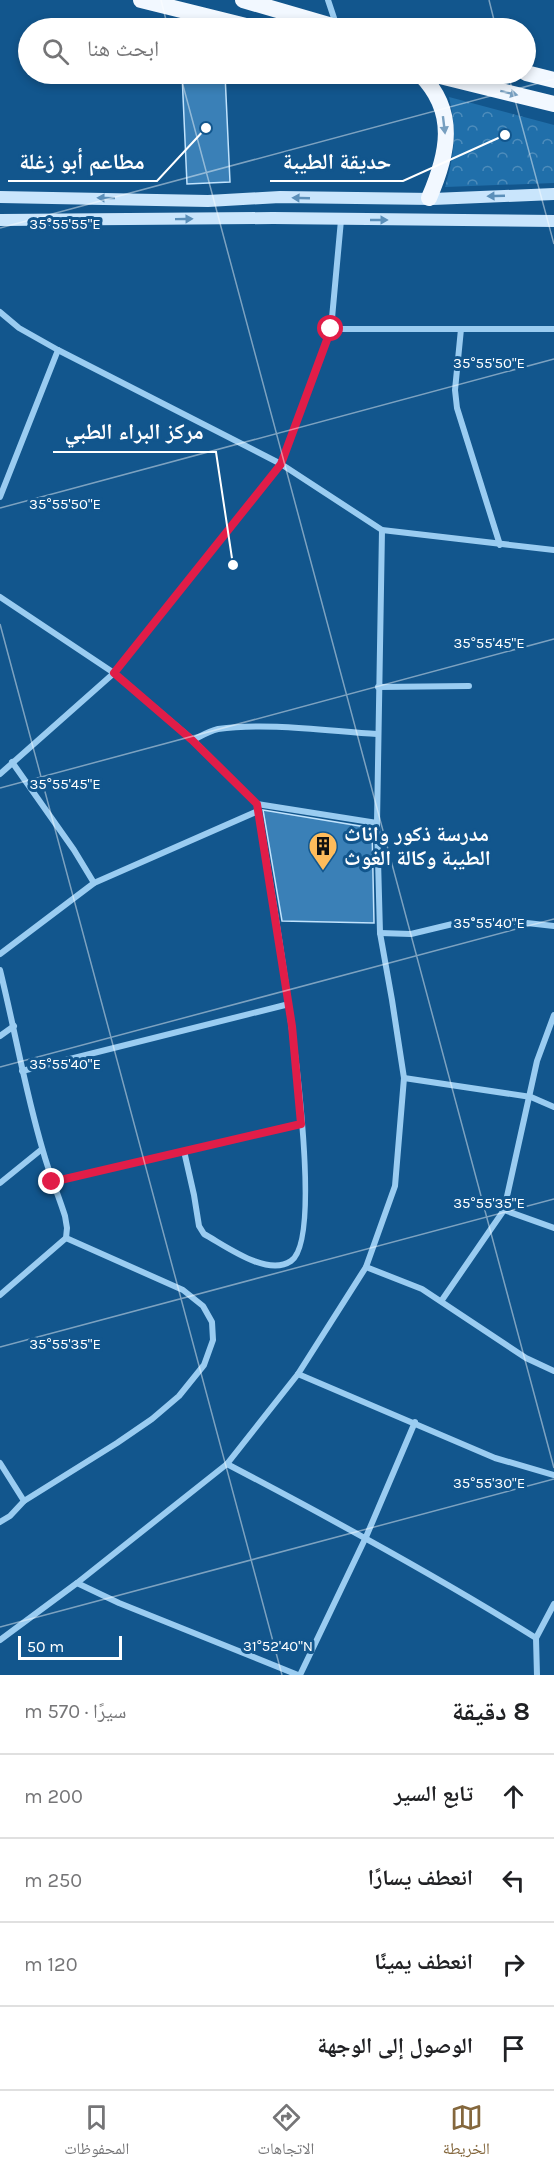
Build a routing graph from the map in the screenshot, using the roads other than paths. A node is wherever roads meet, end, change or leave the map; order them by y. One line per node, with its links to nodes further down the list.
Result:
1 (141, 0): 5 (highway)
2 (243, 0): 4 (highway)
3 (328, 0): 7 (street)
4 (273, 3): 6 (highway)
5 (214, 18)
6 (312, 18)
7 (334, 18)
8 (536, 76): 9 (highway)
9 (554, 80)
10 (430, 84): 15 (highway, one-way to 15)
11 (473, 84): 12 (highway, one-way to 12)
12 (554, 104)
13 (554, 194): 15 (main road, one-way to 15)
14 (0, 197): 15 (main road, one-way to 14)
15 (429, 198)
16 (0, 220): 17 (main road, one-way to 17)
17 (341, 220): 18 (main road, one-way to 18); 20 (street)
18 (554, 221)
19 (0, 312): 23 (street)
20 (331, 329): 21 (street); 24 (street)
21 (461, 329): 22 (street); 27 (street)
22 (554, 329)
23 (58, 350): 24 (street); 25 (street)
24 (281, 464): 26 (street); 30 (street)
25 (0, 497)
26 (382, 530): 27 (street); 32 (street)
27 (500, 545): 28 (street)
28 (554, 550)
29 (0, 597): 30 (street)
30 (114, 673): 34 (street); 35 (street)
31 (469, 686): 32 (street)
32 (378, 687): 33 (street)
33 (377, 734): 34 (street); 38 (street)
34 (192, 740): 37 (street)
35 (12, 762): 36 (street); 39 (street)
36 (0, 774)
37 (257, 807): 38 (street); 39 (street); 44 (street)
38 (377, 823): 41 (street)
39 (94, 883): 42 (street)
40 (554, 926): 41 (street)
41 (380, 933): 49 (street)
42 (0, 954)
43 (0, 970): 46 (street)
44 (289, 1004): 48 (street); 52 (street)
45 (554, 1015): 50 (street)
46 (14, 1026): 47 (street); 48 (street)
47 (0, 1036)
48 (22, 1071): 53 (street)
49 (404, 1078): 50 (street); 60 (street)
50 (531, 1097): 51 (street); 57 (street)
51 (554, 1107)
52 (301, 1124): 54 (street); 54 (street)
53 (42, 1149): 55 (street); 56 (street)
54 (184, 1150): 55 (street)
55 (52, 1182): 59 (street)
56 (0, 1183)
57 (504, 1210): 58 (street); 62 (street)
58 (554, 1228)
59 (66, 1238): 61 (street); 69 (street)
60 (366, 1267): 62 (street); 64 (street)
61 (0, 1295)
62 (442, 1300): 63 (street)
63 (554, 1371)
64 (298, 1374): 65 (street); 67 (street)
65 (415, 1422): 68 (street); 71 (street)
66 (0, 1463): 69 (street)
67 (228, 1464): 71 (street); 72 (street)
68 (554, 1475)
69 (24, 1501): 70 (street)
70 (1, 1523)
71 (366, 1537): 74 (street); 76 (street)
72 (77, 1583): 75 (street); 76 (street)
73 (554, 1604): 74 (street)
74 (536, 1638): 77 (street)
75 (0, 1640)
76 (299, 1675)
77 (537, 1675)

